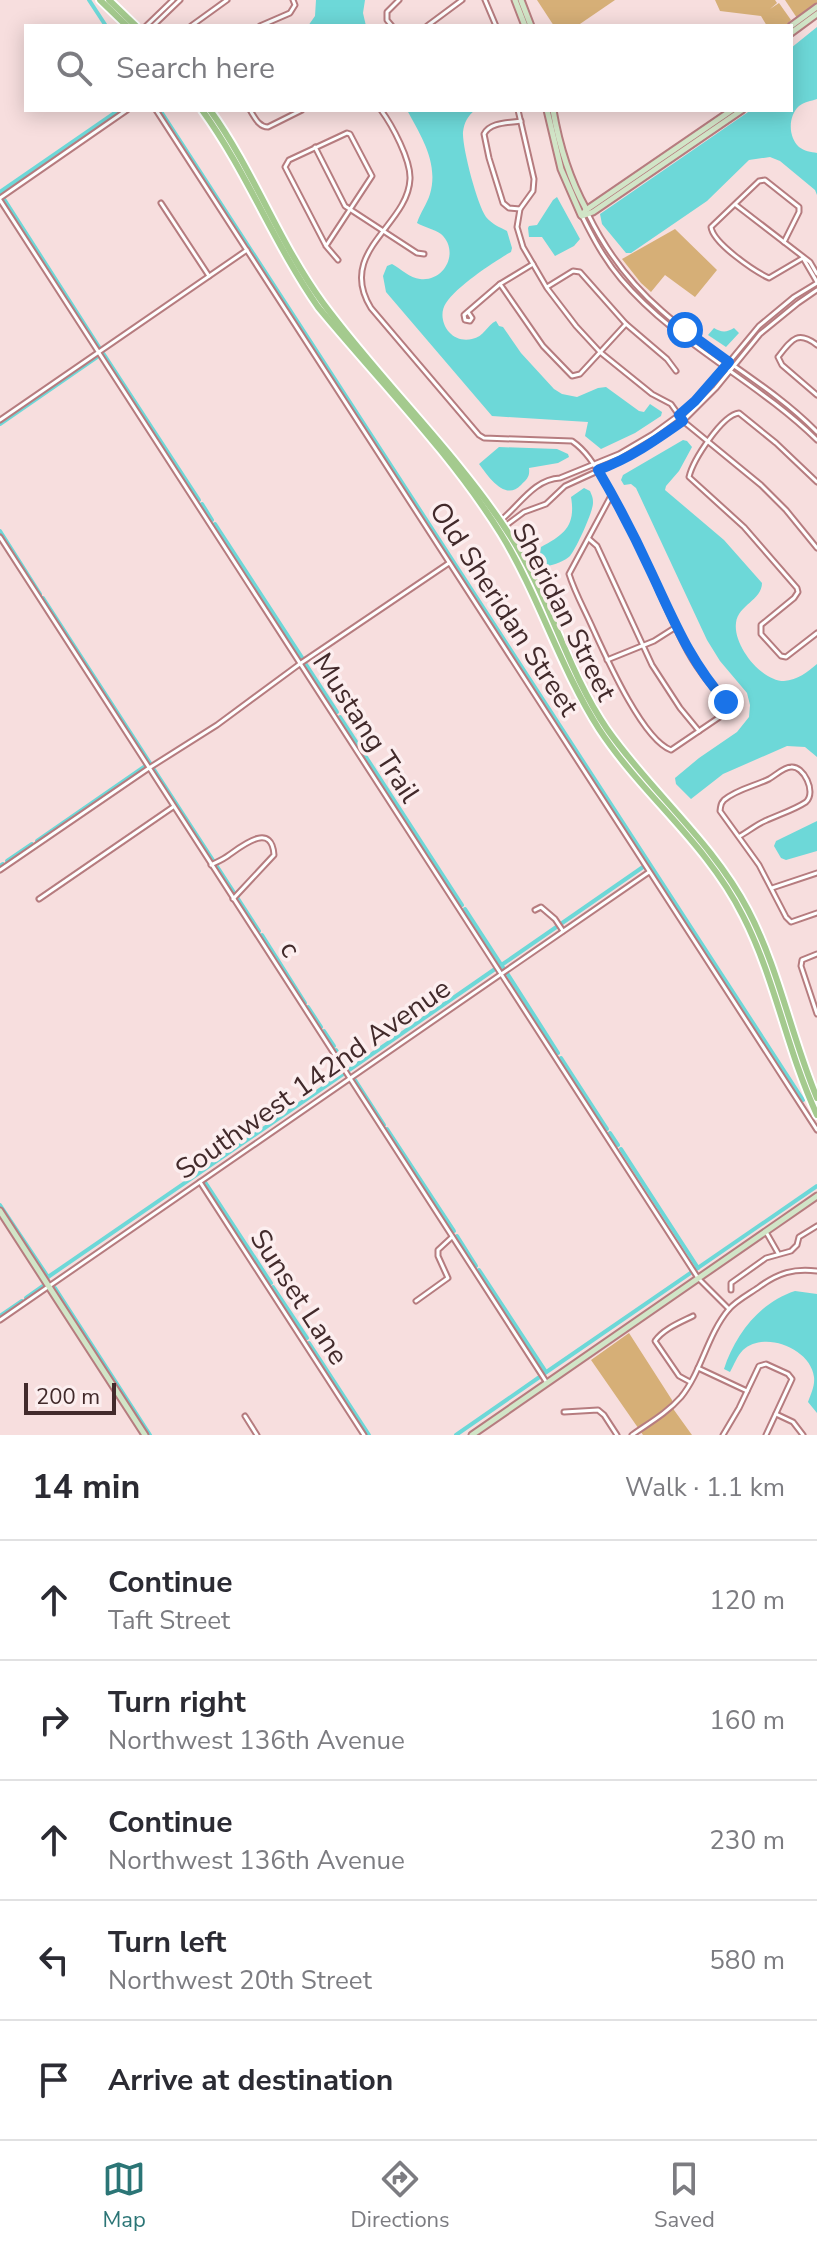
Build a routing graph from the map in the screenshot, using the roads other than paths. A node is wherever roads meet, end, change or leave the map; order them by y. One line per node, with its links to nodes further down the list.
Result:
1 (100, 0): 14 (main road)
2 (109, 0): 15 (main road)
3 (173, 0): 16 (street)
4 (180, 0): 17 (street)
5 (227, 0): 18 (street)
6 (293, 0): 19 (street)
7 (462, 0): 21 (street)
8 (485, 0): 22 (street)
9 (515, 0): 23 (street)
10 (521, 0): 24 (street)
11 (398, 1): 20 (street)
12 (817, 7): 25 (street)
13 (817, 14): 26 (street)
14 (125, 24)
15 (134, 24)
16 (148, 24)
17 (155, 24)
18 (194, 24)
19 (264, 24)
20 (391, 24)
21 (430, 24)
22 (495, 24)
23 (524, 24)
24 (530, 24)
25 (793, 25)
26 (793, 32)
27 (124, 112): 43 (street)
28 (157, 112): 52 (street, Old Sheridan Street)
29 (203, 112): 91 (main road, Sheridan Street)
30 (211, 112): 91 (main road, Sheridan Street)
31 (252, 112): 32 (street)
32 (298, 112)
33 (382, 112): 49 (street)
34 (519, 112): 39 (street)
35 (548, 112): 40 (street)
36 (553, 112): 40 (street)
37 (730, 112): 41 (street)
38 (739, 112): 41 (street)
39 (521, 121): 46 (street); 46 (street)
40 (552, 124): 48 (street)
41 (704, 133): 48 (street)
42 (315, 147): 47 (street); 47 (street); 51 (street)
43 (0, 199): 71 (street, Mustang Trail)
44 (161, 203): 60 (street)
45 (736, 205): 50 (street); 50 (street); 55 (street)
46 (520, 209): 58 (street)
47 (351, 210): 49 (street); 51 (street)
48 (585, 213): 54 (street); 57 (street)
49 (382, 231): 53 (street); 83 (street)
50 (784, 242): 55 (street)
51 (326, 246): 56 (street)
52 (247, 250): 60 (street); 95 (street, Old Sheridan Street)
53 (424, 254)
54 (613, 257): 57 (street); 65 (street)
55 (803, 258): 59 (street); 61 (street)
56 (338, 260)
57 (607, 261): 65 (street)
58 (533, 264): 62 (street); 63 (street)
59 (817, 274)
60 (209, 276): 71 (street)
61 (817, 283): 73 (street)
62 (500, 284): 66 (street); 72 (street)
63 (547, 288): 67 (street); 72 (street)
64 (817, 290): 74 (street)
65 (648, 303): 68 (street); 69 (street)
66 (468, 312)
67 (626, 324): 72 (street); 75 (street)
68 (685, 330): 69 (street); 73 (street)
69 (681, 335): 73 (street)
70 (817, 345): 76 (street)
71 (98, 352): 78 (street); 100 (street, Mustang Trail)
72 (600, 352): 77 (street)
73 (727, 364): 74 (street); 77 (street)
74 (732, 368): 79 (street); 80 (street); 81 (street)
75 (676, 371)
76 (817, 395)
77 (679, 415): 79 (street); 83 (street)
78 (0, 420)
79 (683, 421): 82 (street); 84 (street)
80 (817, 432)
81 (817, 440)
82 (708, 442): 86 (street); 94 (street); 97 (street)
83 (593, 463): 84 (street); 85 (street)
84 (598, 470): 87 (street); 88 (street)
85 (555, 478): 87 (street); 89 (street)
86 (817, 482)
87 (565, 486): 90 (street)
88 (612, 494): 93 (street); 96 (street)
89 (524, 500): 90 (street); 91 (street)
90 (527, 511): 91 (street)
91 (499, 525): 119 (main road, Sheridan Street)
92 (0, 537): 102 (street, c)
93 (589, 539): 98 (street); 99 (street)
94 (817, 548)
95 (450, 562): 100 (street); 107 (street, Old Sheridan Street)
96 (676, 627): 98 (street); 101 (street)
97 (817, 633)
98 (643, 646): 99 (street); 101 (street)
99 (607, 660): 101 (street)
100 (301, 663): 102 (street); 116 (street, Mustang Trail)
101 (699, 731)
102 (149, 768): 103 (street, c); 106 (street)
103 (173, 807): 105 (street, c); 111 (street)
104 (740, 836): 104 (street); 109 (street)
105 (214, 863): 110 (street, c); 110 (street)
106 (0, 870)
107 (650, 871): 114 (street, Southwest 142nd Avenue); 122 (street, Old Sheridan Street)
108 (817, 873): 109 (street)
109 (772, 888): 113 (street)
110 (235, 897): 118 (street, c)
111 (39, 899)
112 (535, 910): 114 (street)
113 (817, 913)
114 (563, 931): 116 (street, Southwest 142nd Avenue)
115 (817, 954): 117 (street)
116 (502, 973): 118 (street, Southwest 142nd Avenue); 131 (street, Mustang Trail)
117 (817, 1014)
118 (350, 1078): 123 (street, Southwest 142nd Avenue); 128 (street, c)
119 (814, 1090): 120 (main road, Sheridan Street); 121 (main road, Sheridan Street)
120 (817, 1098)
121 (817, 1115)
122 (817, 1130)
123 (200, 1182): 132 (street, Southwest 142nd Avenue); 147 (street, Sunset Lane)
124 (817, 1196): 127 (street)
125 (0, 1211): 132 (street)
126 (817, 1226): 129 (street)
127 (766, 1232): 129 (street); 131 (street)
128 (452, 1237): 134 (street); 140 (street, c)
129 (778, 1253): 133 (street)
130 (817, 1271): 135 (street)
131 (698, 1278): 135 (street, Mustang Trail); 140 (street)
132 (49, 1286): 137 (street, Southwest 142nd Avenue); 145 (street)
133 (731, 1290)
134 (416, 1301)
135 (729, 1309): 138 (street)
136 (693, 1316): 139 (street)
137 (0, 1320)
138 (698, 1368): 139 (street); 141 (street)
139 (690, 1382): 150 (street)
140 (547, 1383): 148 (street)
141 (747, 1391): 143 (street); 151 (street)
142 (564, 1412): 149 (street)
143 (776, 1414): 152 (street); 153 (street)
144 (245, 1416): 146 (street)
145 (145, 1435)
146 (257, 1435)
147 (364, 1435)
148 (472, 1435)
149 (617, 1435)
150 (632, 1435)
151 (723, 1435)
152 (766, 1435)
153 (803, 1435)

